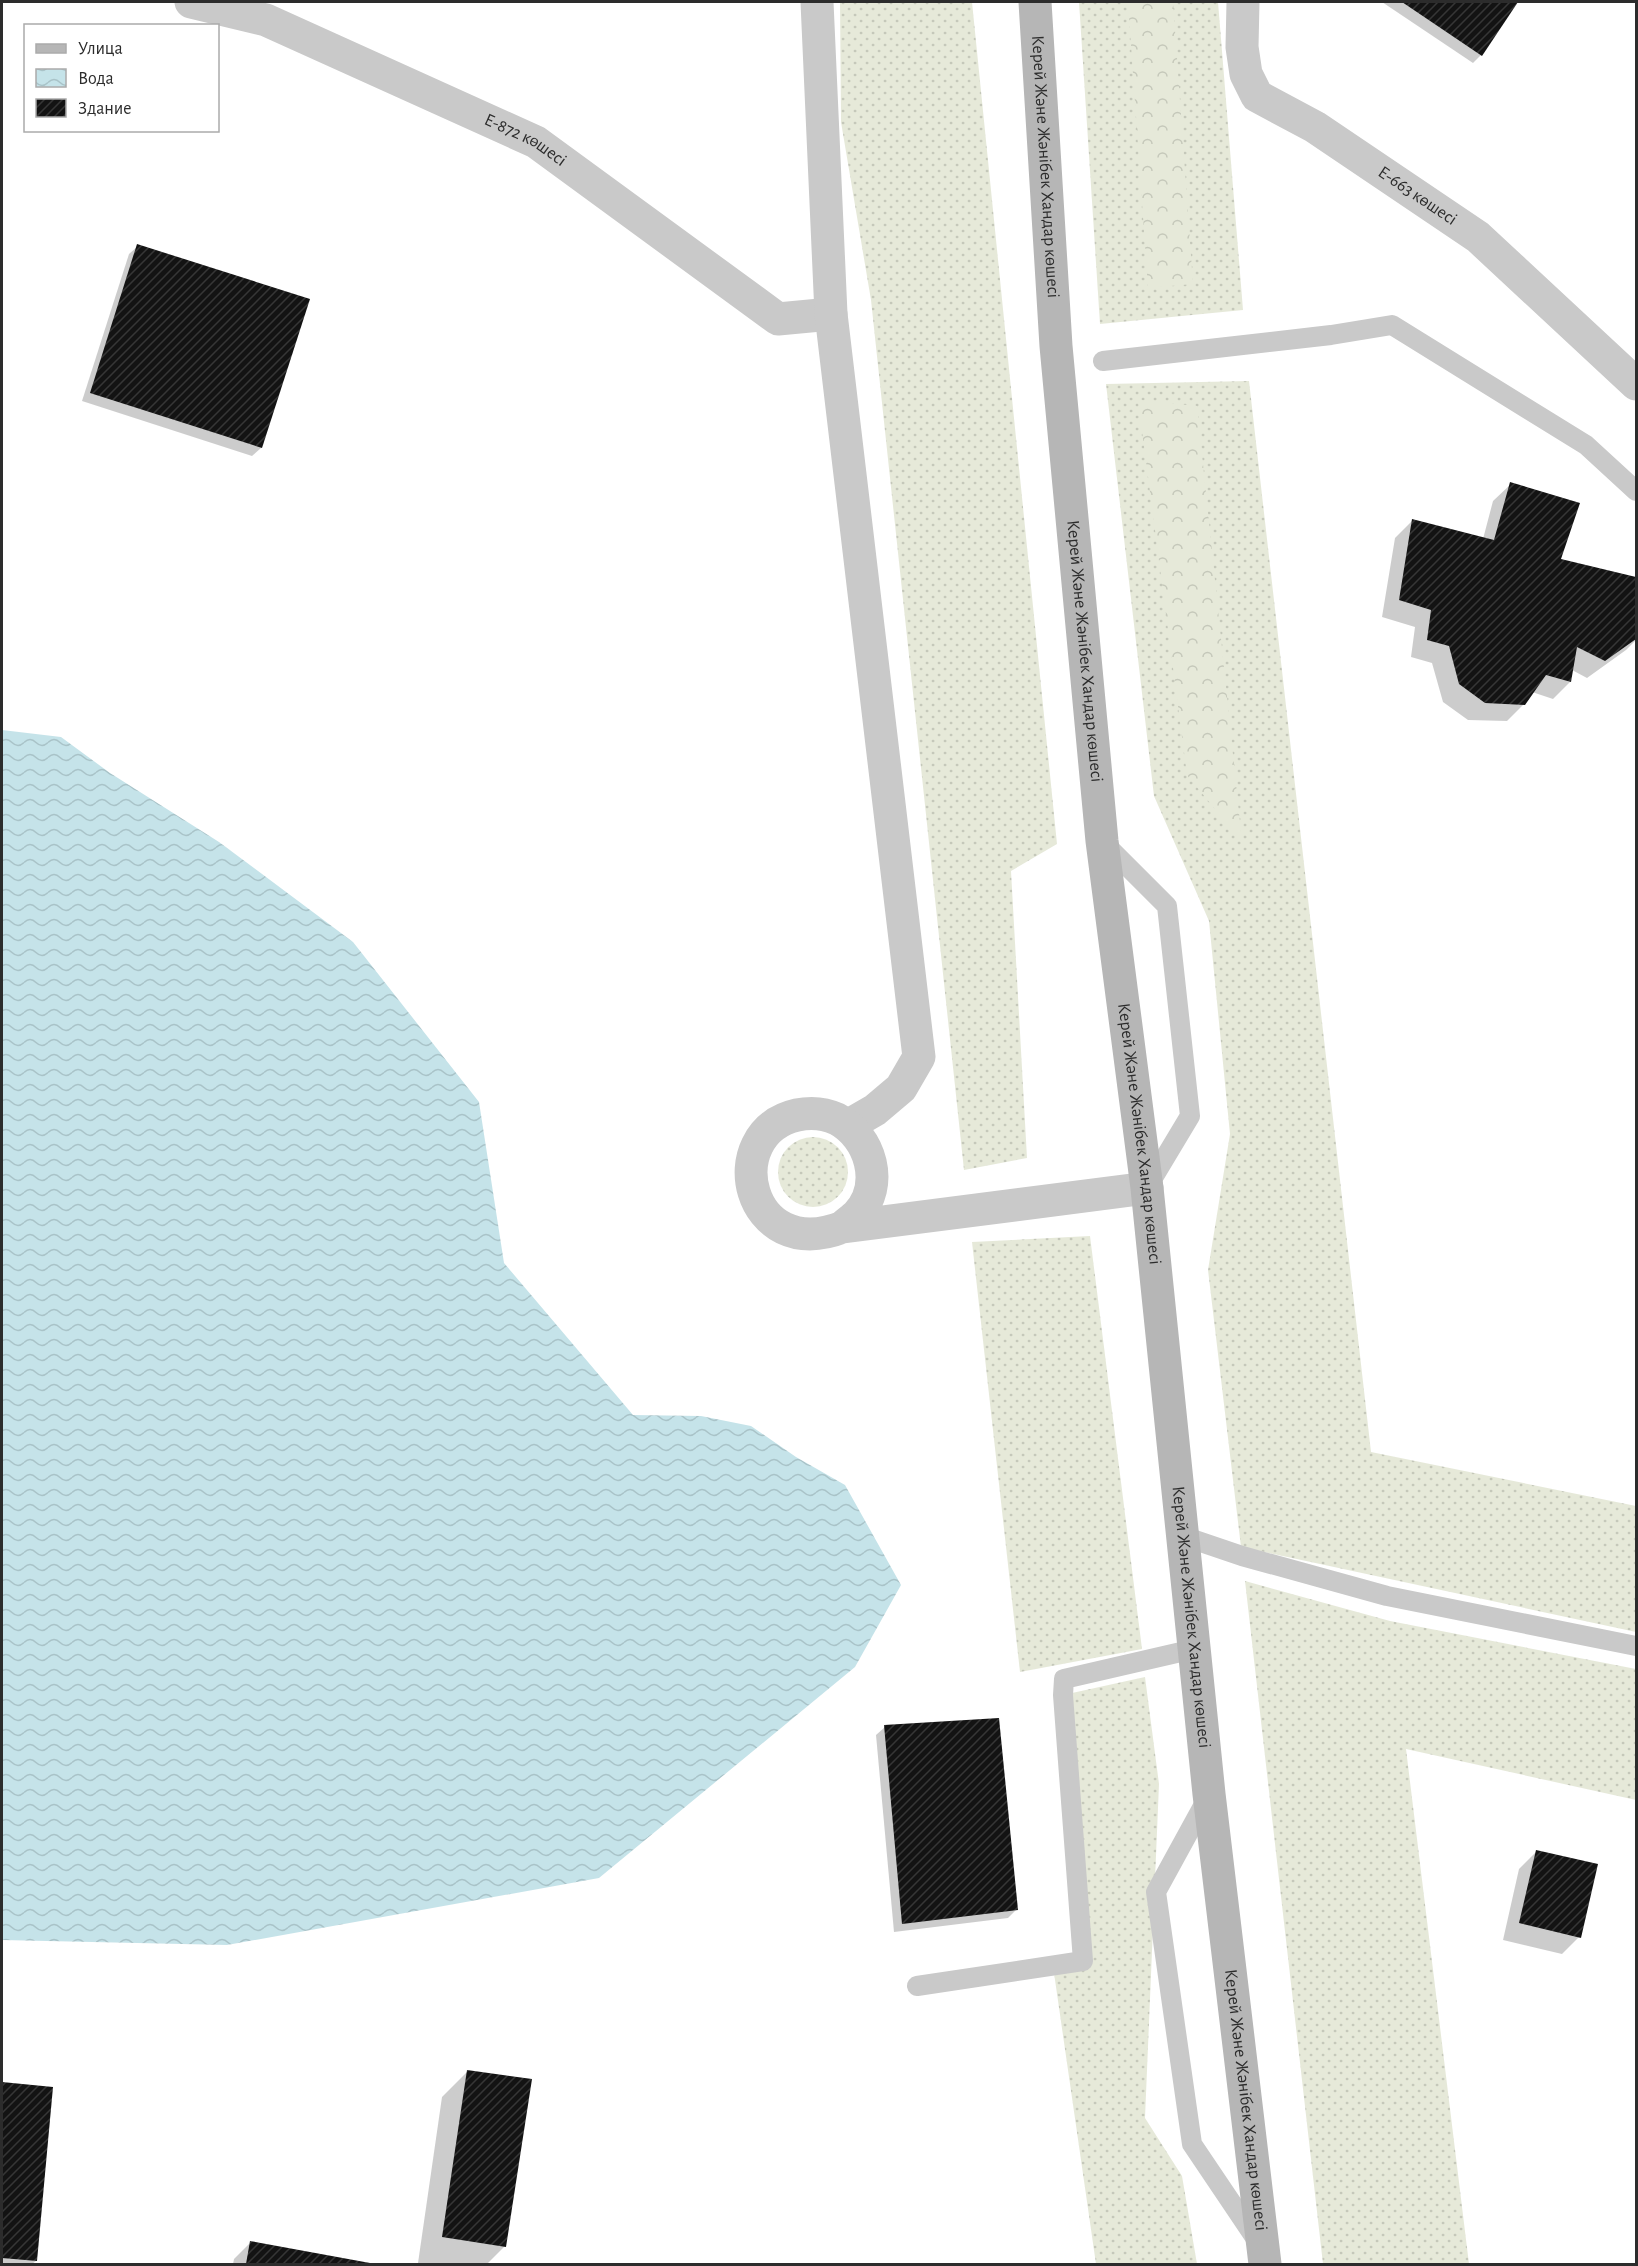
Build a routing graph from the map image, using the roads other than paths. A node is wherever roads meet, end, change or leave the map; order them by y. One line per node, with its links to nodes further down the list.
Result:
1 (191, 2): 5 (street, Е-872 көшесі)
2 (817, 2): 5 (street)
3 (1035, 2): 9 (main road, Керей Және Жәнібек Хандар көшесі)
4 (1243, 2): 7 (street, Е-663 көшесі)
5 (831, 314): 10 (street)
6 (1103, 361): 8 (lane)
7 (1636, 384)
8 (1636, 491)
9 (1102, 841): 11 (main road, Керей Және Жәнібек Хандар көшесі); 11 (lane)
10 (849, 1125): 12 (street); 12 (street)
11 (1146, 1188): 12 (street); 13 (main road, Керей Және Жәнібек Хандар көшесі)
12 (843, 1227)
13 (1183, 1536): 14 (lane); 15 (main road, Керей Және Жәнібек Хандар көшесі)
14 (1636, 1646)
15 (1194, 1649): 16 (main road, Керей Және Жәнібек Хандар көшесі); 17 (lane)
16 (1209, 1794): 18 (main road, Керей Және Жәнібек Хандар көшесі); 18 (lane)
17 (917, 1986)
18 (1264, 2257)

